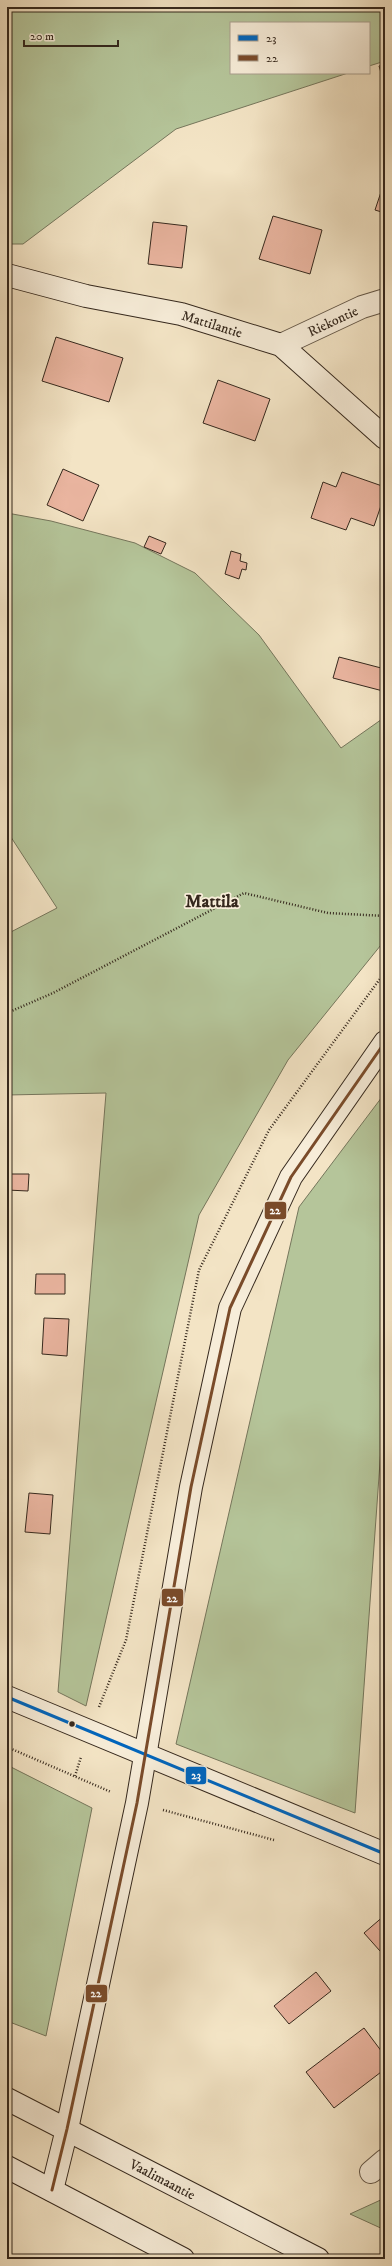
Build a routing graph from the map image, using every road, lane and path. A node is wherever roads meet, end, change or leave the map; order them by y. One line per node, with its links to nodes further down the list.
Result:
1 (7, 275): 3 (street, Mattilantie)
2 (385, 300): 3 (street, Riekontie)
3 (281, 345): 4 (street, Mattilantie)
4 (385, 438)
5 (385, 916): 6 (path)
6 (7, 1013)
7 (385, 1042): 10 (street)
8 (7, 1697): 10 (street)
9 (7, 1747): 11 (path)
10 (146, 1756): 11 (street); 13 (street)
11 (137, 1803): 12 (path); 15 (street)
12 (276, 1840)
13 (385, 1854)
14 (7, 2098): 15 (street, Vaalimaantie)
15 (67, 2129): 17 (street); 19 (street, Vaalimaantie)
16 (7, 2167): 17 (street)
17 (52, 2190): 18 (street)
18 (183, 2259)
19 (318, 2259)

